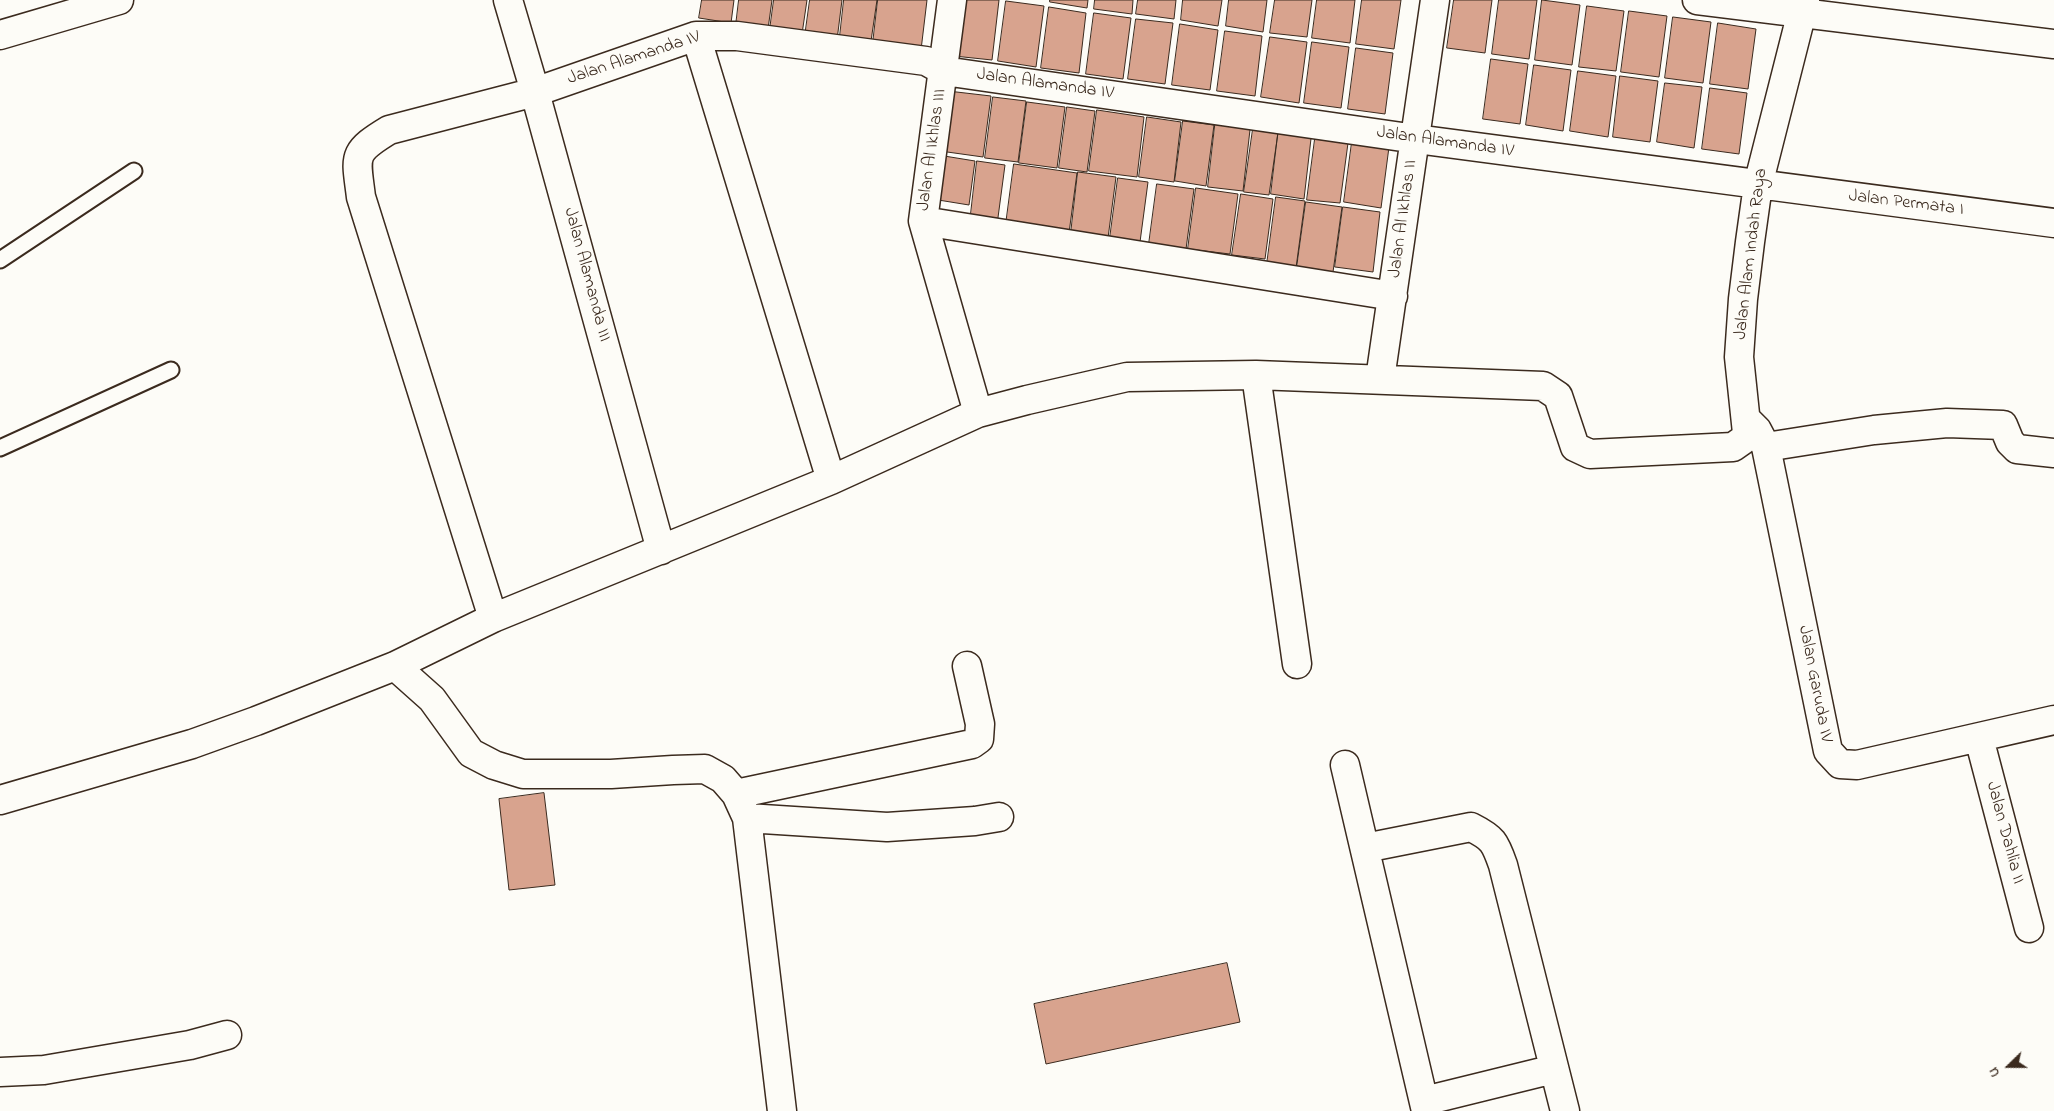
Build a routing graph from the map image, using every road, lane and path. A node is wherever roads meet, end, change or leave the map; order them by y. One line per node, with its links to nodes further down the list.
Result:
1 (119, 0): 7 (street)
2 (508, 0): 11 (street, Jalan Alamanda III)
3 (952, 0): 10 (street, Jalan Al Ikhlas III)
4 (1436, 0): 12 (street, Jalan Al Ikhlas II)
5 (1697, 0): 6 (street)
6 (1803, 6): 9 (street); 14 (street, Jalan Alam Indah Raya)
7 (0, 35)
8 (696, 36): 10 (street, Jalan Alamanda IV); 11 (street, Jalan Alamanda IV); 26 (street)
9 (2054, 44)
10 (944, 71): 12 (street, Jalan Alamanda IV); 15 (street, Jalan Al Ikhlas III)
11 (535, 92): 27 (street, Jalan Alamanda III); 28 (street, Jalan Alamanda IV)
12 (1416, 139): 14 (street, Jalan Alamanda IV); 18 (street, Jalan Al Ikhlas II)
13 (134, 171): 17 (lane)
14 (1758, 185): 16 (street, Jalan Permata I); 23 (street, Jalan Alam Indah Raya)
15 (923, 221): 18 (street); 22 (street, Jalan Al Ikhlas III)
16 (2054, 223)
17 (0, 260)
18 (1393, 296): 21 (street, Jalan Al Ikhlas II)
19 (171, 370): 24 (lane)
20 (1256, 375): 21 (street); 22 (street); 29 (street)
21 (1380, 379): 23 (street)
22 (978, 413): 26 (street)
23 (1752, 436): 25 (street); 33 (street, Jalan Garuda IV)
24 (0, 448)
25 (2054, 453)
26 (832, 480): 27 (street)
27 (662, 550): 28 (street)
28 (494, 618): 30 (street)
29 (1296, 664)
30 (396, 666): 35 (street); 36 (street)
31 (967, 666): 35 (street)
32 (2054, 720): 33 (street, Jalan Garuda IV)
33 (1979, 738): 40 (street, Jalan Dahlia II)
34 (1345, 765): 39 (street)
35 (736, 794): 38 (street)
36 (0, 800)
37 (999, 817): 38 (street)
38 (747, 818): 45 (street)
39 (1365, 848): 42 (street); 44 (street)
40 (2029, 928)
41 (227, 1036): 43 (street)
42 (1554, 1069): 44 (street); 46 (street)
43 (0, 1072)
44 (1425, 1106)
45 (782, 1111)
46 (1565, 1111)

